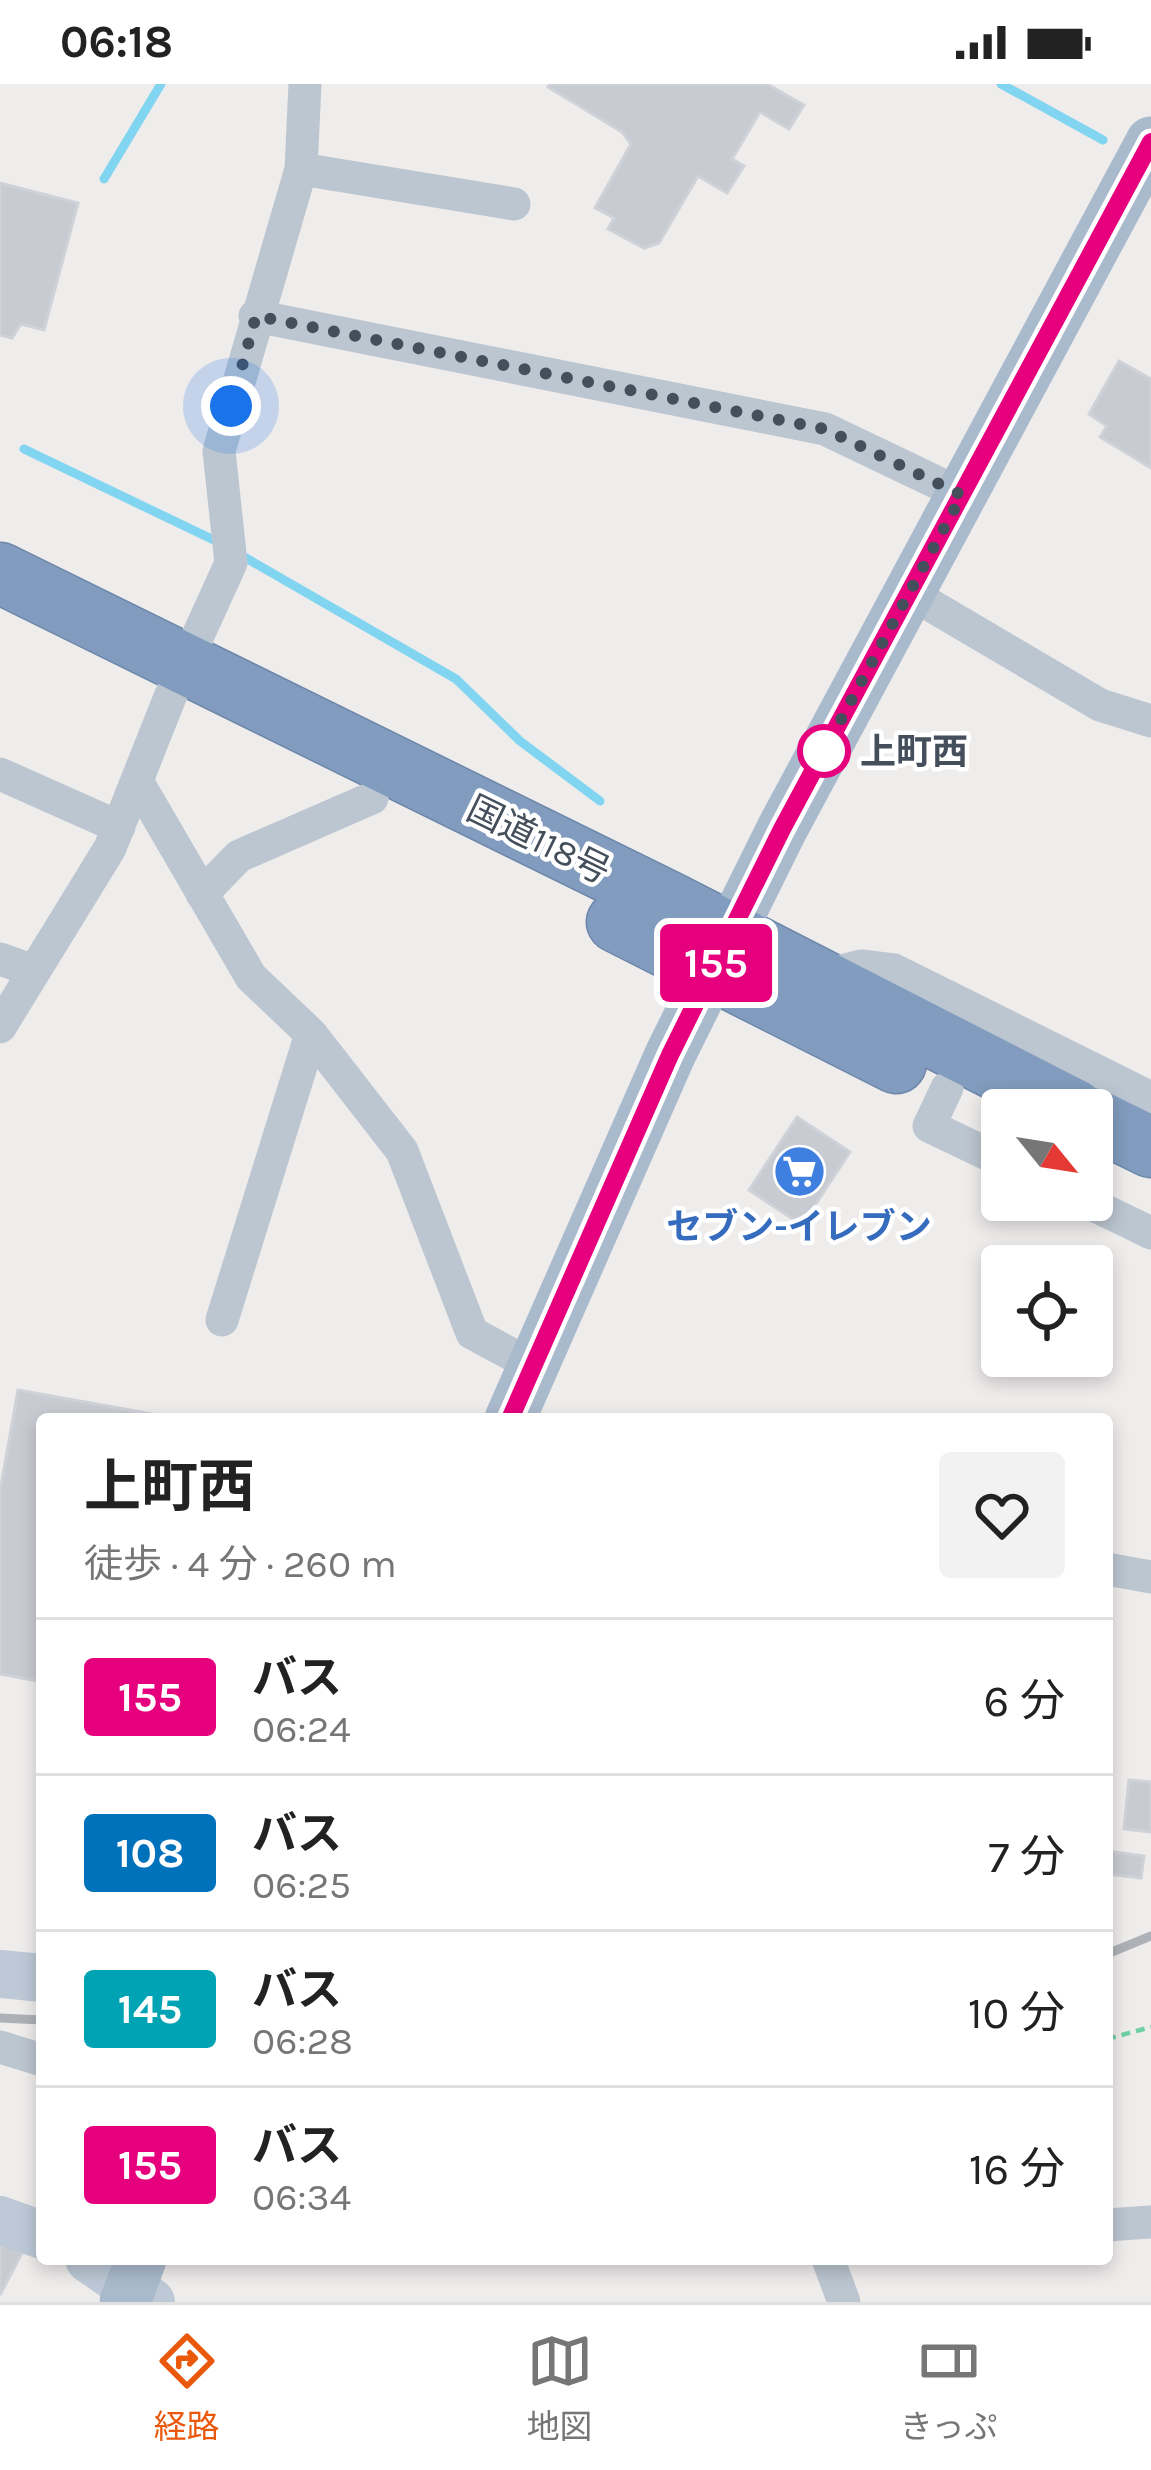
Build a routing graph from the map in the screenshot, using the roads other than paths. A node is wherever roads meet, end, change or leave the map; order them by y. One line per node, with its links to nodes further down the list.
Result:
1 (305, 84): 3 (street)
2 (1148, 156): 6 (main road)
3 (301, 169): 4 (street); 5 (street)
4 (514, 204)
5 (256, 316): 6 (street); 10 (street)
6 (962, 495): 8 (main road)
7 (0, 573): 10 (highway, 国道118号)
8 (910, 593): 11 (street); 17 (main road)
9 (0, 614): 10 (highway, 国道118号)
10 (177, 680): 13 (street); 14 (highway, 国道118号); 17 (highway, 国道118号)
11 (1151, 721)
12 (0, 774): 15 (street)
13 (137, 781): 15 (street); 16 (street)
14 (372, 798): 16 (street); 17 (highway, 国道118号)
15 (119, 827): 19 (street)
16 (202, 894): 22 (street)
17 (721, 952): 20 (highway, 国道118号); 23 (highway, 国道118号); 35 (main road)
18 (0, 959): 19 (street)
19 (34, 971): 21 (street)
20 (818, 977): 24 (highway, 国道118号); 25 (street)
21 (0, 1028)
22 (311, 1034): 34 (street); 35 (street)
23 (946, 1088): 26 (highway, 国道118号); 29 (street)
24 (1034, 1089)
25 (1151, 1098)
26 (981, 1104)
27 (1113, 1128): 28 (highway)
28 (1151, 1147)
29 (981, 1151)
30 (1113, 1168): 31 (highway)
31 (1151, 1186)
32 (1113, 1215): 33 (street)
33 (1151, 1233)
34 (222, 1321)
35 (533, 1366): 36 (main road)
36 (513, 1413)
37 (1113, 1570): 38 (street)
38 (1151, 1577)
39 (0, 1974): 40 (street)
40 (36, 1977)
41 (0, 2047): 42 (street)
42 (36, 2058)
43 (0, 2220): 46 (street)
44 (1151, 2222): 45 (street)
45 (1113, 2224)
46 (36, 2234)
47 (99, 2265): 49 (street)
48 (830, 2265): 50 (street)
49 (137, 2288)
50 (844, 2302)

